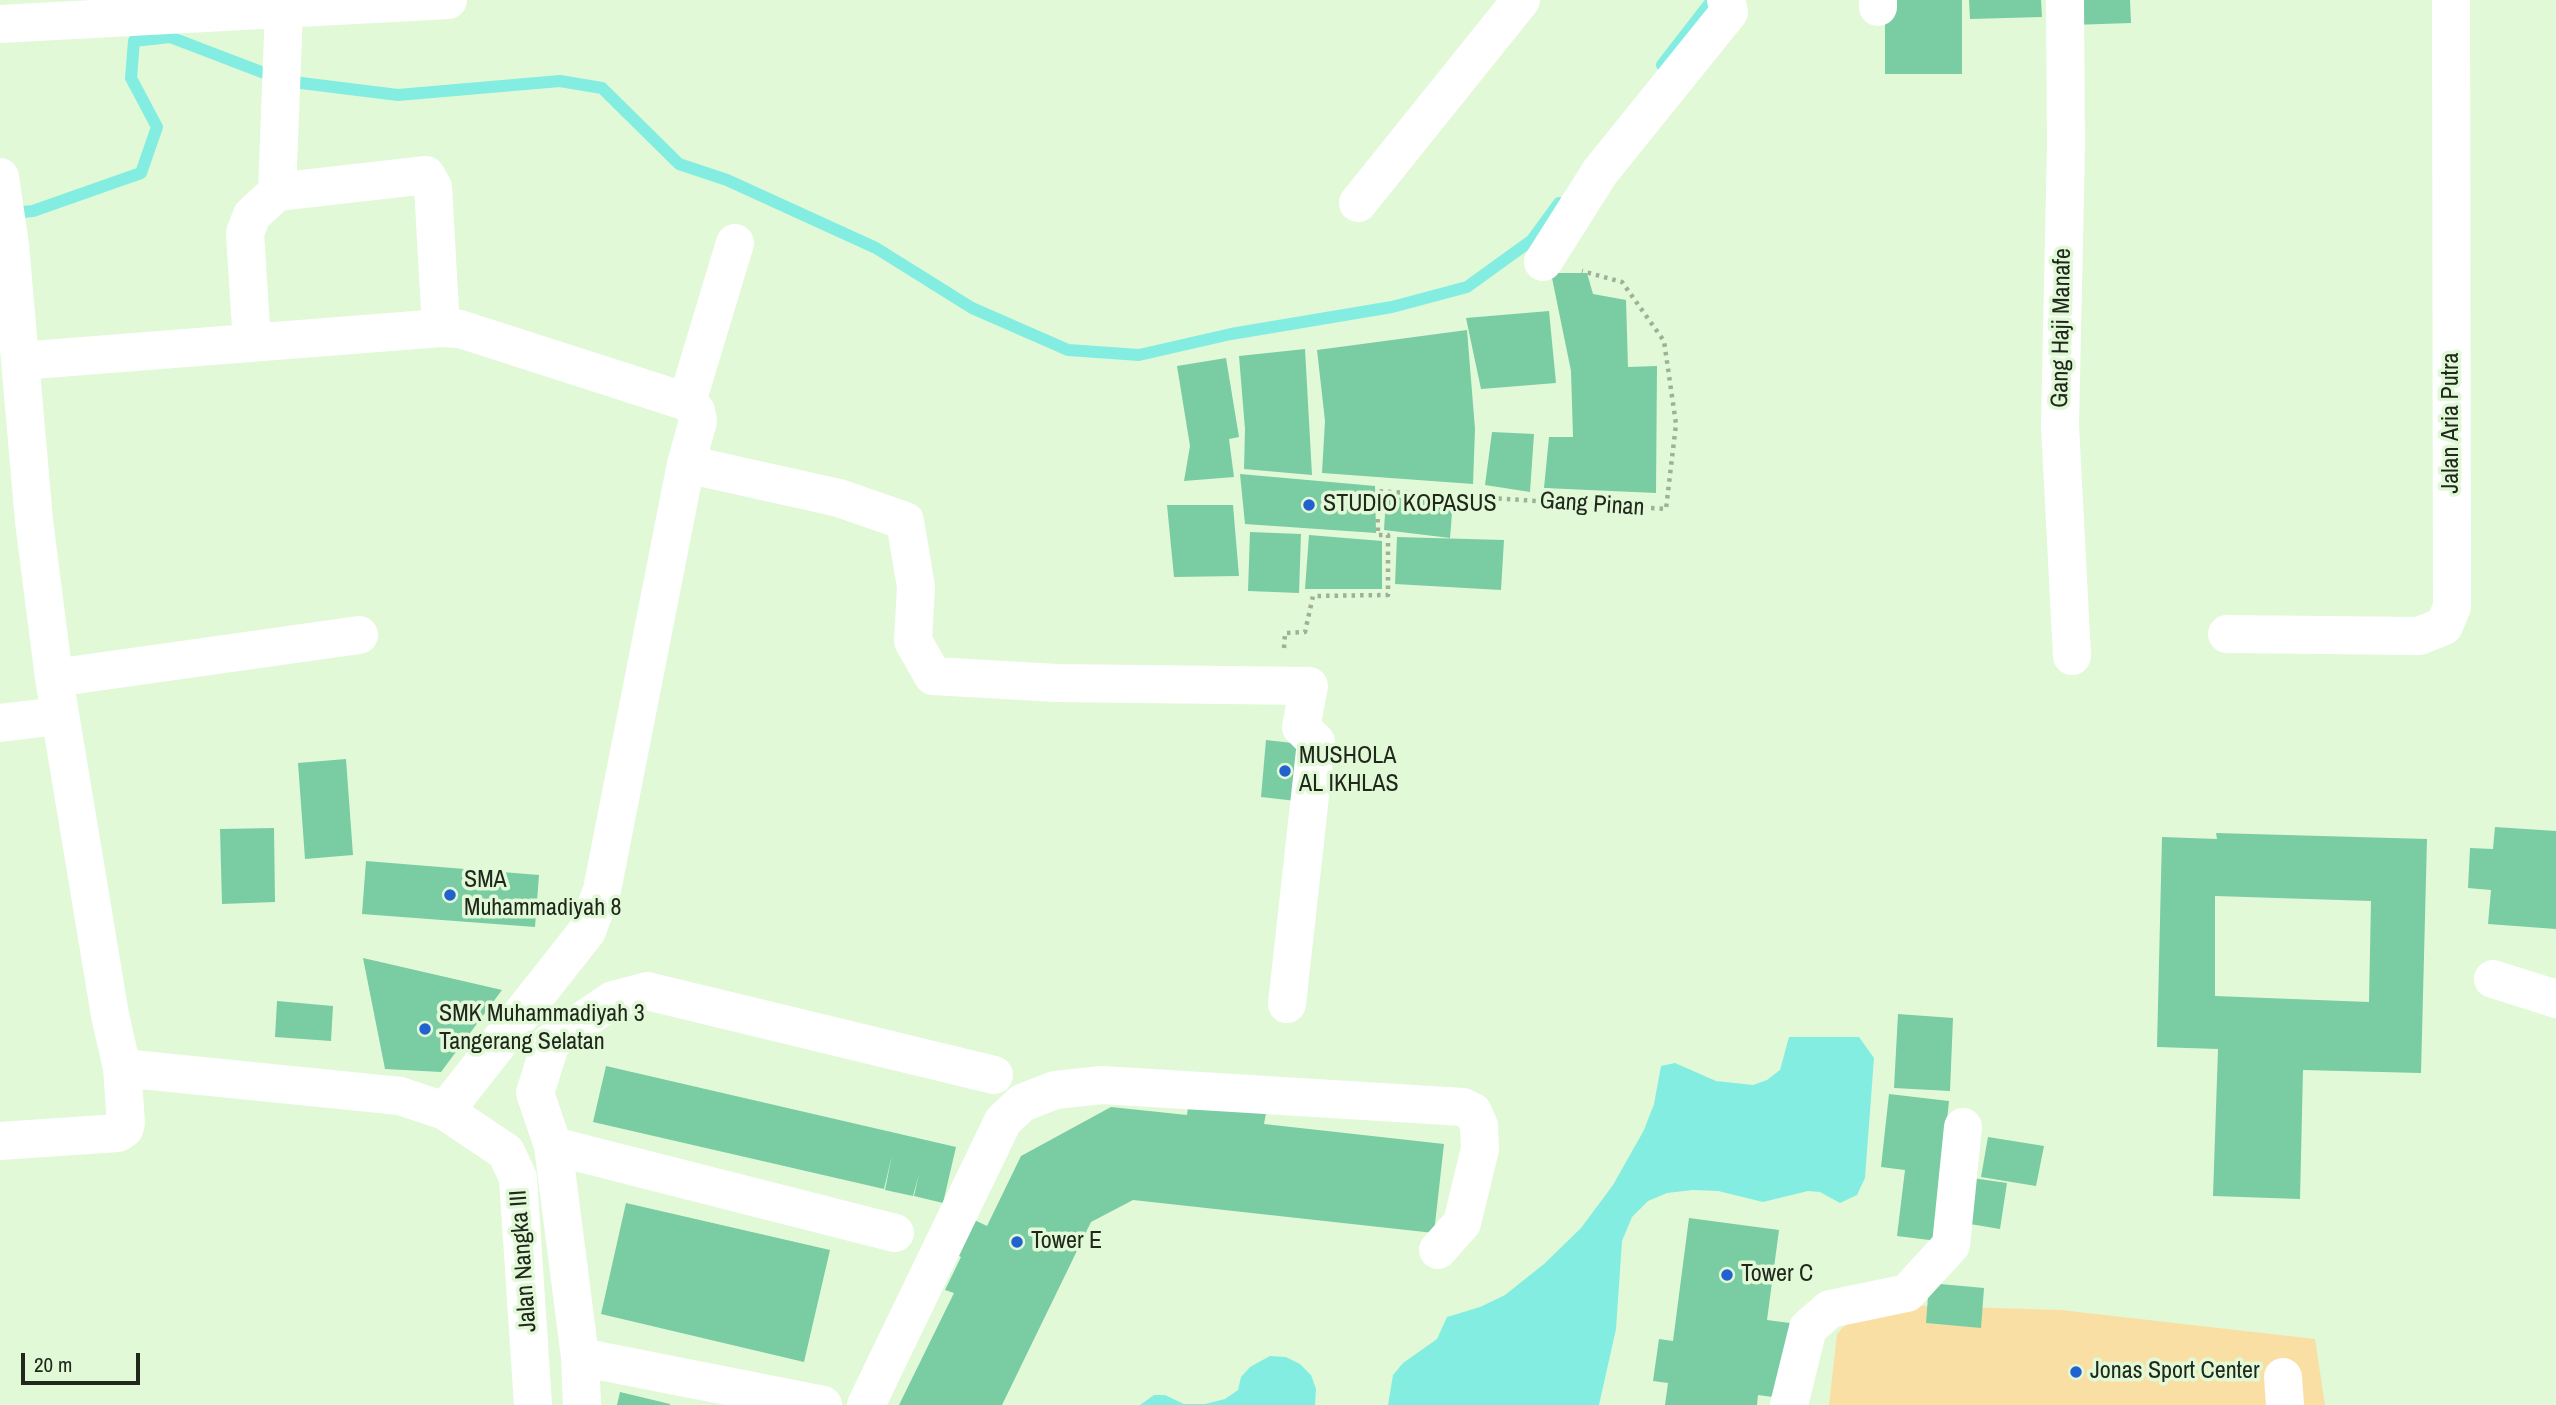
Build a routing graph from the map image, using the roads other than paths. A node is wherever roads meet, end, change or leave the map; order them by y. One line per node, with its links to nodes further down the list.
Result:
1 (448, 0): 6 (street)
2 (1521, 0): 10 (street)
3 (1726, 0): 12 (street)
4 (2065, 0): 21 (street, Gang Haji Manafe)
5 (2451, 0): 19 (street, Jalan Aria Putra)
6 (284, 10): 7 (street); 9 (street)
7 (0, 24)
8 (2, 187): 15 (street)
9 (277, 192): 13 (street); 14 (street)
10 (1358, 203)
11 (735, 243): 16 (street)
12 (1544, 262)
13 (441, 328): 14 (street); 16 (street)
14 (252, 343): 15 (street)
15 (20, 361): 18 (street)
16 (687, 402): 17 (street)
17 (686, 464): 27 (street); 30 (street)
18 (17, 523): 22 (street)
19 (2227, 634)
20 (359, 635): 22 (street)
21 (2072, 656)
22 (54, 678): 23 (street)
23 (59, 716): 24 (street); 28 (street)
24 (0, 723)
25 (2493, 979): 26 (street)
26 (2556, 999)
27 (1287, 1004)
28 (122, 1068): 30 (street, Jalan Nangka III); 32 (street)
29 (994, 1075): 33 (street)
30 (445, 1111): 37 (street, Jalan Nangka III)
31 (1964, 1128): 41 (street)
32 (0, 1140)
33 (553, 1146): 34 (street); 36 (street)
34 (895, 1233)
35 (1438, 1250): 40 (street)
36 (580, 1357): 38 (street); 39 (street)
37 (533, 1405)
38 (582, 1405)
39 (823, 1405)
40 (866, 1405)
41 (1790, 1405)

